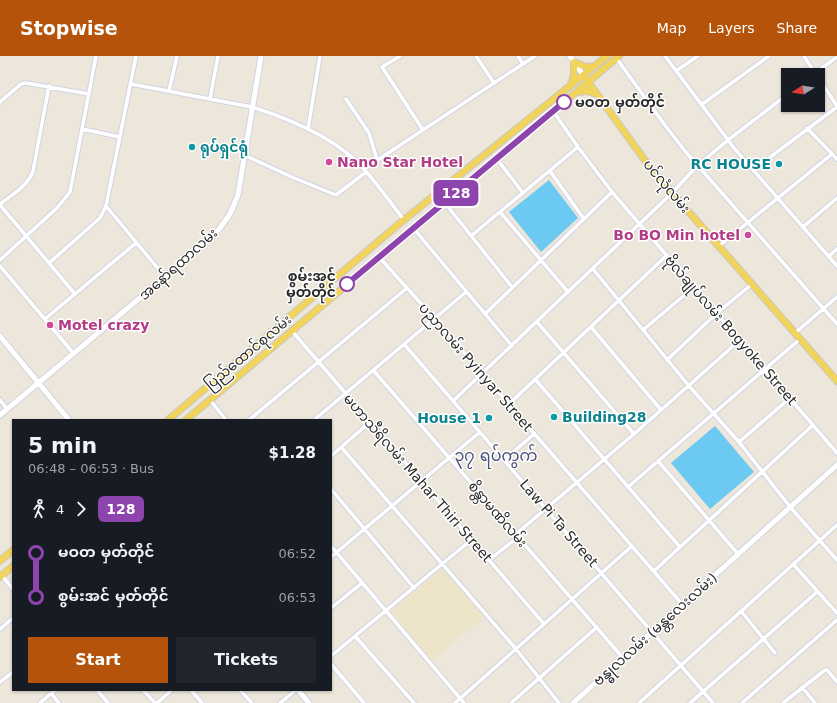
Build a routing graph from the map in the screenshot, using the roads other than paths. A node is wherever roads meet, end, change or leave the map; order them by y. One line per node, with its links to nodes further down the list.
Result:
1 (96, 56): 35 (street)
2 (136, 56): 29 (street)
3 (177, 56): 33 (street)
4 (218, 56): 37 (street)
5 (261, 56): 42 (main road, အနော်ရထာလမ်း)
6 (320, 56): 47 (street)
7 (400, 56): 48 (street)
8 (476, 56): 28 (street)
9 (518, 56): 20 (street)
10 (535, 56): 20 (street)
11 (570, 56): 19 (main road)
12 (607, 56): 21 (main road, ပြည်ထောင်စုလမ်း)
13 (665, 56): 24 (street)
14 (698, 56): 24 (street)
15 (769, 56): 41 (street)
16 (804, 56): 22 (street)
17 (618, 57): 25 (main road, ပြည်ထောင်စုလမ်း); 57 (street)
18 (837, 57): 23 (street)
19 (574, 62): 21 (main road); 26 (main road); 30 (main road)
20 (523, 64): 28 (street)
21 (592, 67): 26 (main road, ပြည်ထောင်စုလမ်း)
22 (811, 68)
23 (824, 68)
24 (676, 71): 41 (street)
25 (597, 74): 27 (main road, ပြည်ထောင်စုလမ်း); 36 (main road)
26 (583, 75): 27 (main road, ပင်လုံလမ်း); 30 (main road, ပြည်ထောင်စုလမ်း)
27 (588, 82): 34 (main road, ပြည်ထောင်စုလမ်း); 36 (main road, ပင်လုံလမ်း)
28 (494, 83): 48 (street)
29 (131, 84): 33 (street); 49 (street)
30 (571, 85): 71 (main road, ပြည်ထောင်စုလမ်း)
31 (49, 86): 35 (street); 40 (street); 67 (street)
32 (825, 90): 43 (street)
33 (169, 91): 37 (street)
34 (575, 92): 36 (main road); 44 (main road, ပြည်ထောင်စုလမ်း)
35 (89, 94): 46 (street)
36 (597, 94): 63 (main road, ပင်လုံလမ်း)
37 (210, 99): 42 (street)
38 (346, 99): 56 (street)
39 (781, 99): 50 (street)
40 (0, 102)
41 (701, 105): 50 (street)
42 (252, 107): 47 (street); 53 (main road, အနော်ရထာလမ်း)
43 (837, 107): 45 (street)
44 (553, 111): 51 (street, ဗိုလ်ချုပ်လမ်း Bogyoke Street); 54 (main road, ပြည်ထောင်စုလမ်း)
45 (807, 128): 52 (street); 58 (street)
46 (82, 129): 49 (street); 76 (street)
47 (308, 129): 59 (street)
48 (423, 130): 56 (street)
49 (120, 137): 68 (street)
50 (728, 140): 57 (street); 58 (street)
51 (578, 147): 60 (street); 61 (street, ဗိုလ်ချုပ်လမ်း Bogyoke Street)
52 (832, 154): 55 (street); 64 (street)
53 (244, 155): 59 (street); 92 (main road, အနော်ရထာလမ်း)
54 (497, 159): 62 (street); 66 (main road, ပြည်ထောင်စုလမ်း)
55 (837, 159)
56 (377, 160): 59 (street)
57 (697, 166): 63 (street); 72 (street)
58 (754, 170): 64 (street)
59 (365, 171): 71 (street)
60 (550, 171): 62 (street); 70 (street)
61 (612, 192): 70 (street); 73 (street, ဗိုလ်ချုပ်လမ်း Bogyoke Street)
62 (523, 193): 69 (street)
63 (672, 193): 73 (street); 79 (main road, ပင်လုံလမ်း)
64 (778, 197): 72 (street); 74 (street)
65 (837, 198): 74 (street)
66 (445, 203): 75 (main road, ပြည်ထောင်စုလမ်း); 77 (street)
67 (0, 204): 76 (street)
68 (106, 206): 78 (street); 87 (street)
69 (500, 212): 77 (street); 86 (street)
70 (584, 219): 86 (street)
71 (404, 220): 81 (main road, ပြည်ထောင်စုလမ်း)
72 (748, 223): 79 (street); 102 (street)
73 (639, 224): 82 (street, ဗိုလ်ချုပ်လမ်း Bogyoke Street); 91 (street)
74 (803, 227): 83 (street)
75 (414, 229): 84 (main road, ပြည်ထောင်စုလမ်း); 97 (street)
76 (26, 236): 85 (street); 87 (street)
77 (471, 236): 94 (street)
78 (136, 243): 92 (street); 99 (street)
79 (719, 246): 93 (main road, ပင်လုံလမ်း)
80 (837, 249): 83 (street)
81 (362, 256): 89 (main road); 128 (main road, ပြည်ထောင်စုလမ်း)
82 (667, 256): 95 (street, ဗိုလ်ချုပ်လမ်း Bogyoke Street); 101 (street)
83 (828, 256): 90 (street)
84 (379, 257): 89 (main road, ပြည်ထောင်စုလမ်း); 96 (street, ပညာလမ်း Pyinyar Street)
85 (0, 260)
86 (541, 260): 94 (street); 98 (street)
87 (49, 263): 99 (street)
88 (0, 266): 105 (street)
89 (370, 266): 111 (main road, ပြည်ထောင်စုလမ်း)
90 (837, 266)
91 (593, 269): 98 (street); 101 (street)
92 (165, 277): 119 (main road, အနော်ရထာလမ်း)
93 (752, 284): 103 (street); 112 (main road, ပင်လုံလမ်း)
94 (512, 287): 104 (street)
95 (694, 287): 103 (street, ဗိုလ်ချုပ်လမ်း Bogyoke Street); 110 (street)
96 (407, 288): 106 (street, ပညာလမ်း Pyinyar Street); 121 (street)
97 (466, 292): 104 (street); 106 (street)
98 (568, 292): 107 (street)
99 (75, 294): 105 (street)
100 (837, 297): 102 (street)
101 (619, 301): 109 (street); 110 (street)
102 (824, 309): 108 (street); 112 (street)
103 (717, 313): 115 (street, ဗိုလ်ချုပ်လမ်း Bogyoke Street); 120 (street)
104 (485, 314): 117 (street)
105 (45, 319): 119 (street)
106 (435, 319): 116 (street); 124 (street, ပညာလမ်း Pyinyar Street)
107 (537, 322): 117 (street); 118 (street)
108 (837, 324)
109 (591, 327): 118 (street); 138 (street)
110 (643, 330): 120 (street)
111 (292, 331): 121 (street, မဟာသီရိလမ်း Mahar Thiri Street); 130 (main road, ပြည်ထောင်စုလမ်း)
112 (795, 333): 114 (main road, ပင်လုံလမ်း)
113 (0, 336): 127 (main road)
114 (800, 339): 122 (street); 126 (main road, ပင်လုံလမ်း)
115 (740, 340): 122 (street, ဗိုလ်ချုပ်လမ်း Bogyoke Street); 129 (street)
116 (404, 344): 123 (street); 135 (street, Law Pi Ta Street)
117 (512, 346): 124 (street)
118 (564, 353): 125 (street); 151 (street)
119 (74, 354): 127 (main road, အနော်ရထာလမ်း)
120 (666, 360): 129 (street)
121 (319, 362): 131 (street, မဟာသီရိလမ်း Mahar Thiri Street); 145 (street)
122 (765, 369): 132 (street, ဗိုလ်ချုပ်လမ်း Bogyoke Street); 139 (street)
123 (373, 370): 131 (street); 156 (street, စိန္တာမဏိလမ်း)
124 (482, 374): 135 (street); 136 (street, ပညာလမ်း Pyinyar Street)
125 (535, 379): 136 (street); 158 (street)
126 (837, 382)
127 (39, 383): 137 (main road, အနော်ရထာလမ်း); 141 (main road)
128 (210, 384): 130 (street); 142 (main road, ပြည်ထောင်စုလမ်း)
129 (689, 386): 138 (street); 139 (street)
130 (218, 393): 134 (main road, ပြည်ထောင်စုလမ်း)
131 (345, 394): 146 (street); 147 (street, မဟာသီရိလမ်း Mahar Thiri Street)
132 (790, 398): 148 (street, ဗိုလ်ချုပ်လမ်း Bogyoke Street); 152 (street)
133 (0, 400): 137 (street)
134 (210, 400): 143 (main road, ပြည်ထောင်စုလမ်း); 144 (street)
135 (453, 401): 149 (street, Law Pi Ta Street)
136 (508, 404): 150 (street, ပညာလမ်း Pyinyar Street)
137 (7, 409): 140 (main road, အနော်ရထာလမ်း)
138 (661, 410): 151 (street)
139 (714, 413): 152 (street); 159 (street)
140 (0, 415)
141 (69, 419)
142 (169, 419)
143 (187, 419)
144 (225, 419)
145 (249, 419)
146 (315, 419)
147 (370, 422): 153 (street); 162 (street, မဟာသီရိလမ်း Mahar Thiri Street)
148 (813, 425): 154 (street, ဗိုလ်ချုပ်လမ်း Bogyoke Street); 161 (street)
149 (480, 432): 156 (street); 157 (street, Law Pi Ta Street)
150 (534, 434): 157 (street); 163 (street, ပညာလမ်း Pyinyar Street)
151 (634, 434): 158 (street)
152 (739, 442): 161 (street)
153 (341, 447): 155 (street); 166 (street)
154 (837, 453)
155 (332, 455)
156 (449, 458): 162 (street); 172 (street, စိန္တာမဏိလမ်း)
157 (504, 460): 168 (street, Law Pi Ta Street)
158 (605, 460): 163 (street); 164 (street)
159 (658, 461): 164 (street); 169 (street)
160 (837, 465): 167 (main road, ဗန္ဓုလလမ်း (မန္တလေးလမ်း))
161 (762, 472): 167 (street); 169 (street)
162 (421, 482): 166 (street); 173 (street, မဟာသီရိလမ်း Mahar Thiri Street)
163 (577, 483): 168 (street); 175 (street, ပညာလမ်း Pyinyar Street)
164 (628, 487): 177 (street)
165 (332, 490): 171 (street)
166 (392, 506): 171 (street); 185 (street)
167 (791, 508): 174 (street); 180 (main road, ဗန္ဓုလလမ်း (မန္တလေးလမ်း))
168 (546, 509): 172 (street); 189 (street, Law Pi Ta Street)
169 (709, 520): 177 (street); 180 (street)
170 (837, 524): 174 (street)
171 (365, 529): 179 (street); 193 (street)
172 (517, 536): 182 (street); 195 (street, စိန္တာမဏိလမ်း)
173 (471, 540): 182 (street, မဟာသီရိလမ်း Mahar Thiri Street); 185 (street)
174 (819, 540): 183 (street); 186 (street)
175 (632, 546): 188 (street, ပညာလမ်း Pyinyar Street); 189 (street)
176 (332, 547): 179 (street)
177 (680, 547): 188 (street)
178 (12, 551): 184 (main road)
179 (337, 552): 181 (street); 191 (street)
180 (738, 554): 196 (main road, ဗန္ဓုလလမ်း (မန္တလေးလမ်း))
181 (332, 556)
182 (489, 560): 203 (street, မဟာသီရိလမ်း Mahar Thiri Street)
183 (837, 560)
184 (0, 561)
185 (443, 564): 193 (street); 209 (street)
186 (793, 564): 194 (street); 199 (street)
187 (12, 567): 190 (main road)
188 (654, 571): 196 (street, ပညာလမ်း Pyinyar Street)
189 (602, 573): 195 (street); 206 (street, Law Pi Ta Street)
190 (1, 576): 192 (street)
191 (362, 583): 197 (street); 198 (street)
192 (12, 588)
193 (414, 588): 198 (street)
194 (817, 592): 200 (street); 208 (street)
195 (572, 599): 203 (street); 204 (street, စိန္တာမဏိလမ်း)
196 (682, 604): 206 (main road, ဗန္ဓုလလမ်း (မန္တလေးလမ်း))
197 (332, 607)
198 (386, 611): 207 (street); 230 (street)
199 (741, 611): 208 (street); 214 (street)
200 (837, 613)
201 (12, 619): 205 (street)
202 (837, 620): 249 (street)
203 (544, 624): 209 (street)
204 (596, 627): 212 (street, စိန္တာမဏိလမ်း); 216 (street)
205 (0, 629)
206 (652, 631): 212 (main road, ဗန္ဓုလလမ်း (မန္တလေးလမ်း)); 214 (street, Law Pi Ta Street)
207 (355, 636): 211 (street); 240 (street)
208 (764, 638): 210 (street); 228 (street)
209 (516, 649): 216 (street); 230 (street)
210 (775, 653)
211 (332, 655)
212 (623, 658): 245 (main road, ဗန္ဓုလလမ်း (မန္တလေးလမ်း))
213 (332, 665): 239 (street)
214 (681, 665): 228 (street, Law Pi Ta Street); 246 (street)
215 (12, 673): 217 (street)
216 (539, 678): 243 (street); 244 (street)
217 (0, 682)
218 (837, 682): 219 (street)
219 (802, 687): 250 (street); 251 (street)
220 (54, 691): 229 (street)
221 (98, 691): 233 (street)
222 (144, 691): 234 (street)
223 (171, 691): 234 (street)
224 (192, 691): 235 (street)
225 (241, 691): 236 (street)
226 (296, 691): 237 (street)
227 (298, 691): 238 (main road)
228 (703, 692): 247 (street); 248 (street, Law Pi Ta Street)
229 (51, 693): 231 (street); 232 (street)
230 (460, 698): 241 (street); 242 (street)
231 (40, 703)
232 (59, 703)
233 (108, 703)
234 (156, 703)
235 (202, 703)
236 (252, 703)
237 (280, 703)
238 (309, 703)
239 (364, 703)
240 (414, 703)
241 (455, 703)
242 (464, 703)
243 (511, 703)
244 (559, 703)
245 (573, 703)
246 (638, 703)
247 (690, 703)
248 (713, 703)
249 (742, 703)
250 (783, 703)
251 (815, 703)

